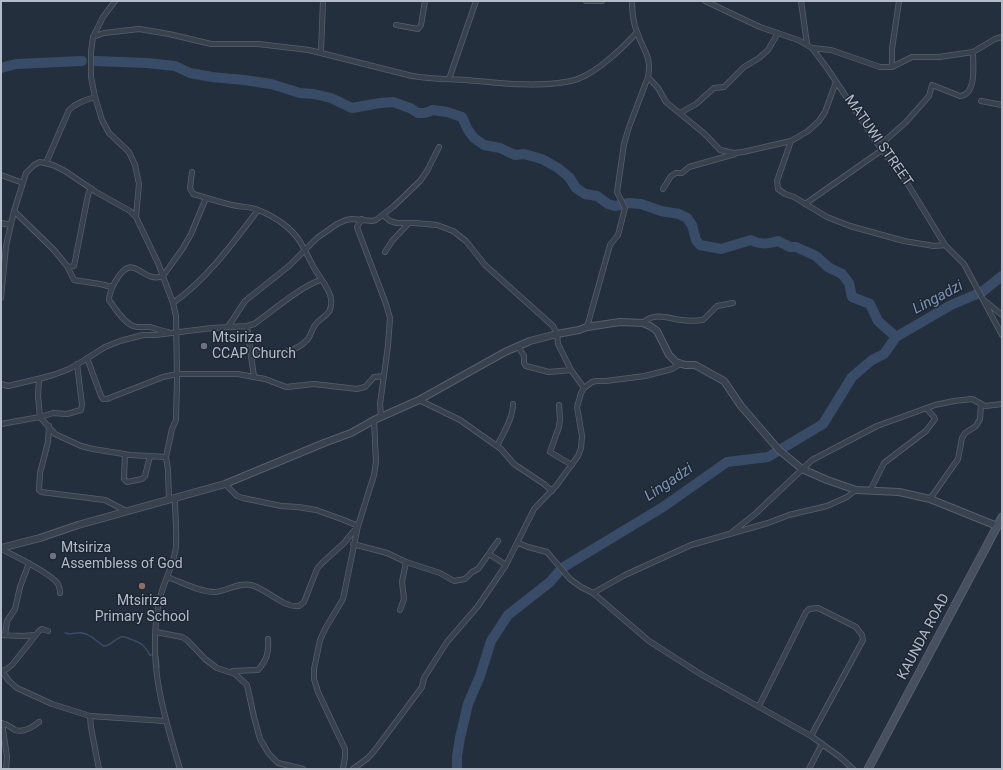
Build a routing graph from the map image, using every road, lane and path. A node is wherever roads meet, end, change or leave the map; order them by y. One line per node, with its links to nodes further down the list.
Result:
1 (115, 1): 14 (street)
2 (323, 1): 18 (street)
3 (425, 1): 11 (street)
4 (476, 1): 22 (street)
5 (586, 1): 6 (street)
6 (602, 1)
7 (632, 1): 12 (street)
8 (705, 1): 13 (street, MATUWI STREET)
9 (801, 1): 16 (street)
10 (899, 1): 20 (street)
11 (396, 25)
12 (636, 32): 21 (street); 22 (street)
13 (778, 34): 16 (street, MATUWI STREET); 27 (street)
14 (93, 37): 18 (street); 24 (street)
15 (1002, 37): 19 (street)
16 (807, 44): 17 (street, MATUWI STREET)
17 (812, 48): 20 (street); 23 (street, MATUWI STREET)
18 (321, 52): 22 (street)
19 (973, 52): 20 (street); 30 (street)
20 (892, 67)
21 (648, 77): 27 (street); 64 (street)
22 (449, 79)
23 (836, 82): 28 (street); 30 (street, MATUWI STREET)
24 (95, 97): 32 (street); 43 (street)
25 (981, 101): 26 (street)
26 (1002, 105)
27 (680, 113): 31 (street)
28 (791, 141): 31 (street); 39 (street)
29 (439, 147): 42 (street)
30 (880, 148): 39 (street); 48 (street, MATUWI STREET)
31 (743, 152): 37 (street)
32 (46, 162): 35 (street); 36 (street)
33 (192, 172): 38 (street)
34 (1, 175): 35 (street)
35 (23, 182): 41 (street)
36 (91, 188): 43 (street); 51 (street)
37 (663, 189)
38 (206, 198): 40 (street); 52 (street)
39 (805, 204): 48 (street)
40 (258, 210): 49 (street); 58 (street)
41 (14, 211): 47 (street); 51 (street)
42 (384, 215): 44 (street); 46 (street)
43 (136, 217): 52 (street)
44 (362, 219): 49 (street); 75 (street)
45 (1, 223): 47 (street)
46 (408, 224): 50 (street); 66 (street)
47 (11, 225): 54 (street)
48 (945, 245): 57 (street, MATUWI STREET)
49 (305, 250): 53 (street); 63 (street)
50 (385, 252)
51 (67, 266): 55 (street)
52 (162, 276): 55 (street); 58 (street)
53 (320, 280): 62 (street); 69 (street)
54 (2, 282): 56 (street)
55 (112, 287): 65 (street)
56 (1, 298)
57 (984, 300): 60 (street); 67 (street, MATUWI STREET)
58 (173, 303): 65 (street)
59 (733, 303): 61 (street)
60 (1002, 315)
61 (643, 323): 64 (street); 72 (street)
62 (247, 326): 63 (street); 69 (street)
63 (228, 327): 65 (street)
64 (587, 327): 66 (street)
65 (174, 333): 70 (street); 74 (street)
66 (557, 334): 68 (street); 73 (street)
67 (1002, 336)
68 (518, 346): 73 (street); 80 (street)
69 (251, 353): 76 (street)
70 (87, 358): 71 (street); 74 (street)
71 (77, 364): 77 (street); 86 (street)
72 (680, 364): 79 (street); 96 (street)
73 (571, 370): 79 (street)
74 (177, 374): 76 (street); 94 (street)
75 (384, 376): 76 (street); 87 (street)
76 (254, 377)
77 (42, 378): 78 (street); 86 (street)
78 (1, 384)
79 (584, 388): 95 (street)
80 (419, 400): 87 (street); 91 (street)
81 (513, 404): 91 (street)
82 (981, 404): 83 (street); 85 (street); 102 (street)
83 (1002, 404)
84 (559, 405): 95 (street)
85 (926, 408): 96 (street); 100 (street)
86 (40, 417): 89 (street); 90 (street)
87 (381, 417): 88 (street)
88 (374, 420): 97 (street); 105 (street)
89 (1, 424)
90 (49, 426): 92 (street); 103 (street)
91 (497, 446): 99 (street)
92 (125, 454): 93 (street); 93 (street)
93 (150, 456): 94 (street)
94 (166, 457): 101 (street)
95 (572, 465): 99 (street)
96 (802, 469): 98 (street); 107 (street)
97 (225, 484): 101 (street); 105 (street)
98 (856, 490): 100 (street); 107 (street)
99 (552, 491): 109 (street)
100 (870, 491): 102 (street)
101 (172, 499): 103 (street); 116 (street)
102 (930, 499): 106 (street)
103 (126, 511): 111 (street)
104 (1002, 517): 106 (main road, KAUNDA ROAD)
105 (358, 526): 110 (street); 116 (street)
106 (997, 526): 142 (main road, KAUNDA ROAD)
107 (731, 533): 118 (street)
108 (498, 541): 112 (street)
109 (518, 543): 115 (street); 118 (street)
110 (353, 544): 113 (street); 138 (street)
111 (1, 548): 114 (street)
112 (489, 554): 113 (street); 115 (street)
113 (406, 562): 119 (street)
114 (29, 563): 117 (street); 122 (street)
115 (506, 565): 139 (street)
116 (167, 577): 121 (street)
117 (60, 593)
118 (593, 593): 127 (street)
119 (400, 610)
120 (48, 631): 123 (street)
121 (156, 632): 126 (street); 129 (street)
122 (3, 635): 123 (street)
123 (35, 635): 125 (street)
124 (268, 639): 126 (street)
125 (2, 671): 128 (street)
126 (231, 671): 137 (street)
127 (759, 706): 132 (street); 132 (street)
128 (90, 716): 129 (street); 135 (street)
129 (166, 721): 136 (street)
130 (39, 722): 131 (street)
131 (2, 723): 134 (street)
132 (811, 736): 133 (street)
133 (822, 744): 140 (street); 141 (street)
134 (6, 769)
135 (99, 769)
136 (180, 769)
137 (303, 769)
138 (343, 769)
139 (353, 769)
140 (809, 769)
141 (853, 769)
142 (868, 769)

